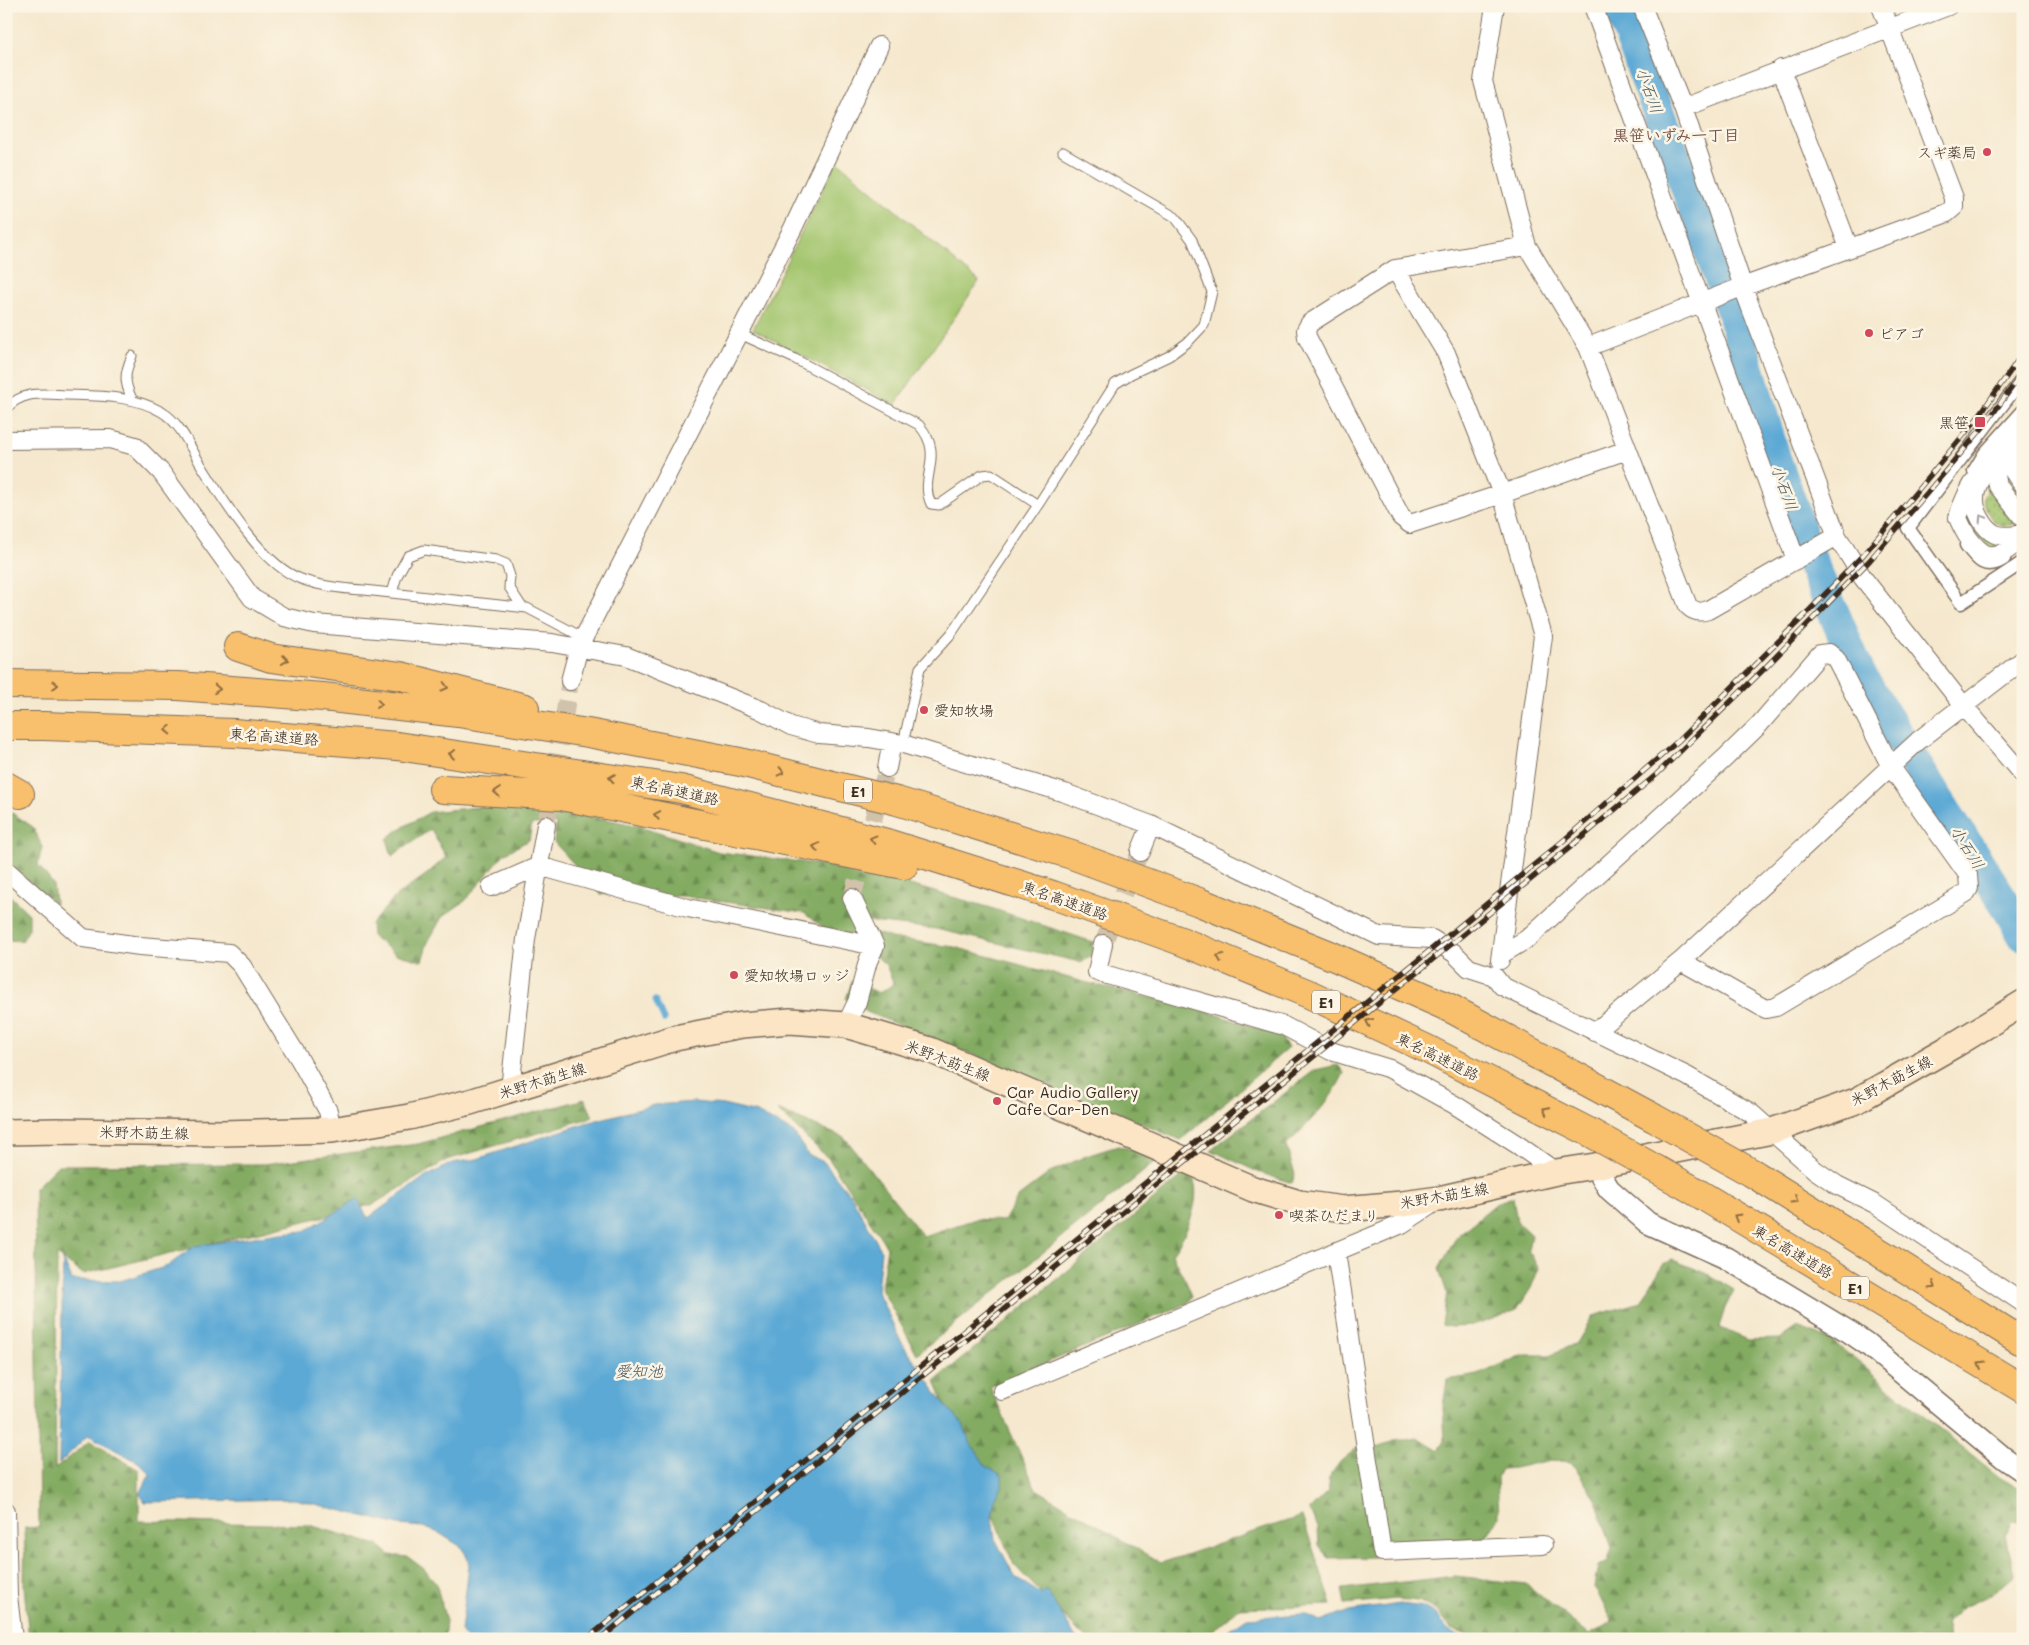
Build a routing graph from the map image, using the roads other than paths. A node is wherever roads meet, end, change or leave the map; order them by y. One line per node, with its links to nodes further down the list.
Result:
1 (1495, 6): 11 (street)
2 (1593, 6): 15 (street)
3 (1642, 6): 9 (street)
4 (1881, 6): 6 (street)
5 (1948, 6): 6 (street)
6 (1890, 30): 8 (street); 12 (street)
7 (879, 46): 16 (street)
8 (1781, 69): 9 (street); 12 (street)
9 (1683, 108): 14 (street)
10 (1063, 152): 29 (lane)
11 (1527, 246): 13 (street); 17 (street)
12 (1849, 248): 14 (street)
13 (1395, 269): 28 (street); 28 (street)
14 (1738, 289): 15 (street); 32 (street)
15 (1705, 301): 17 (street); 35 (street)
16 (740, 334): 29 (lane); 39 (street)
17 (1588, 347): 25 (street)
18 (132, 356): 20 (lane)
19 (2023, 378): 36 (street)
20 (132, 399): 21 (lane); 37 (lane)
21 (6, 409)
22 (2023, 411): 34 (street)
23 (2018, 432): 26 (street); 27 (street)
24 (6, 440): 39 (street)
25 (1627, 450): 28 (street); 35 (street)
26 (1994, 458): 30 (street); 31 (street, one-way to 26); 33 (street)
27 (2023, 485)
28 (1502, 494): 62 (street)
29 (1038, 505): 46 (lane)
30 (2023, 518)
31 (2023, 534)
32 (1832, 539): 35 (street); 44 (street)
33 (2023, 539)
34 (2023, 546)
35 (1799, 558)
36 (2023, 562)
37 (392, 593): 38 (lane); 38 (lane)
38 (522, 607): 39 (lane)
39 (581, 643): 42 (street); 46 (street)
40 (238, 647): 47 (highway, one-way to 47)
41 (2023, 660): 44 (street)
42 (570, 682)
43 (6, 684): 47 (highway, E1, one-way to 47)
44 (1964, 705): 48 (street); 50 (street)
45 (6, 726): 58 (highway, 東名高速道路 / E1, one-way to 45)
46 (897, 743): 49 (street); 52 (street)
47 (740, 762): 77 (highway, E1, one-way to 77, bridge)
48 (1891, 767): 62 (street); 63 (street); 63 (street)
49 (887, 768)
50 (2023, 775)
51 (443, 789): 58 (highway, one-way to 51)
52 (1150, 825): 54 (street); 64 (street)
53 (546, 826): 55 (street)
54 (1140, 852)
55 (539, 866): 57 (street); 61 (street); 68 (street)
56 (6, 870): 69 (street)
57 (491, 887)
58 (1053, 895): 78 (highway, 東名高速道路 / E1, one-way to 58, bridge)
59 (852, 898): 61 (street)
60 (1103, 944): 73 (street)
61 (875, 946): 66 (street)
62 (1502, 954): 64 (street)
63 (1681, 961): 67 (street)
64 (1494, 976): 67 (street)
65 (2023, 1003): 70 (main road, 米野木莇生線)
66 (846, 1025): 68 (main road, 米野木莇生線); 74 (main road, 米野木莇生線)
67 (1596, 1032): 70 (street)
68 (510, 1090): 69 (main road, 米野木莇生線)
69 (332, 1130): 71 (main road, 米野木莇生線)
70 (1772, 1131): 72 (main road, 米野木莇生線); 76 (street)
71 (6, 1132)
72 (1595, 1166): 73 (main road, 米野木莇生線); 80 (street)
73 (1556, 1172): 74 (main road, 米野木莇生線)
74 (1439, 1199): 75 (street)
75 (1336, 1252): 79 (street); 82 (street)
76 (2023, 1303)
77 (2023, 1342)
78 (2023, 1389)
79 (1002, 1391)
80 (2023, 1471)
81 (6, 1511): 83 (street)
82 (1543, 1545)
83 (13, 1639)

